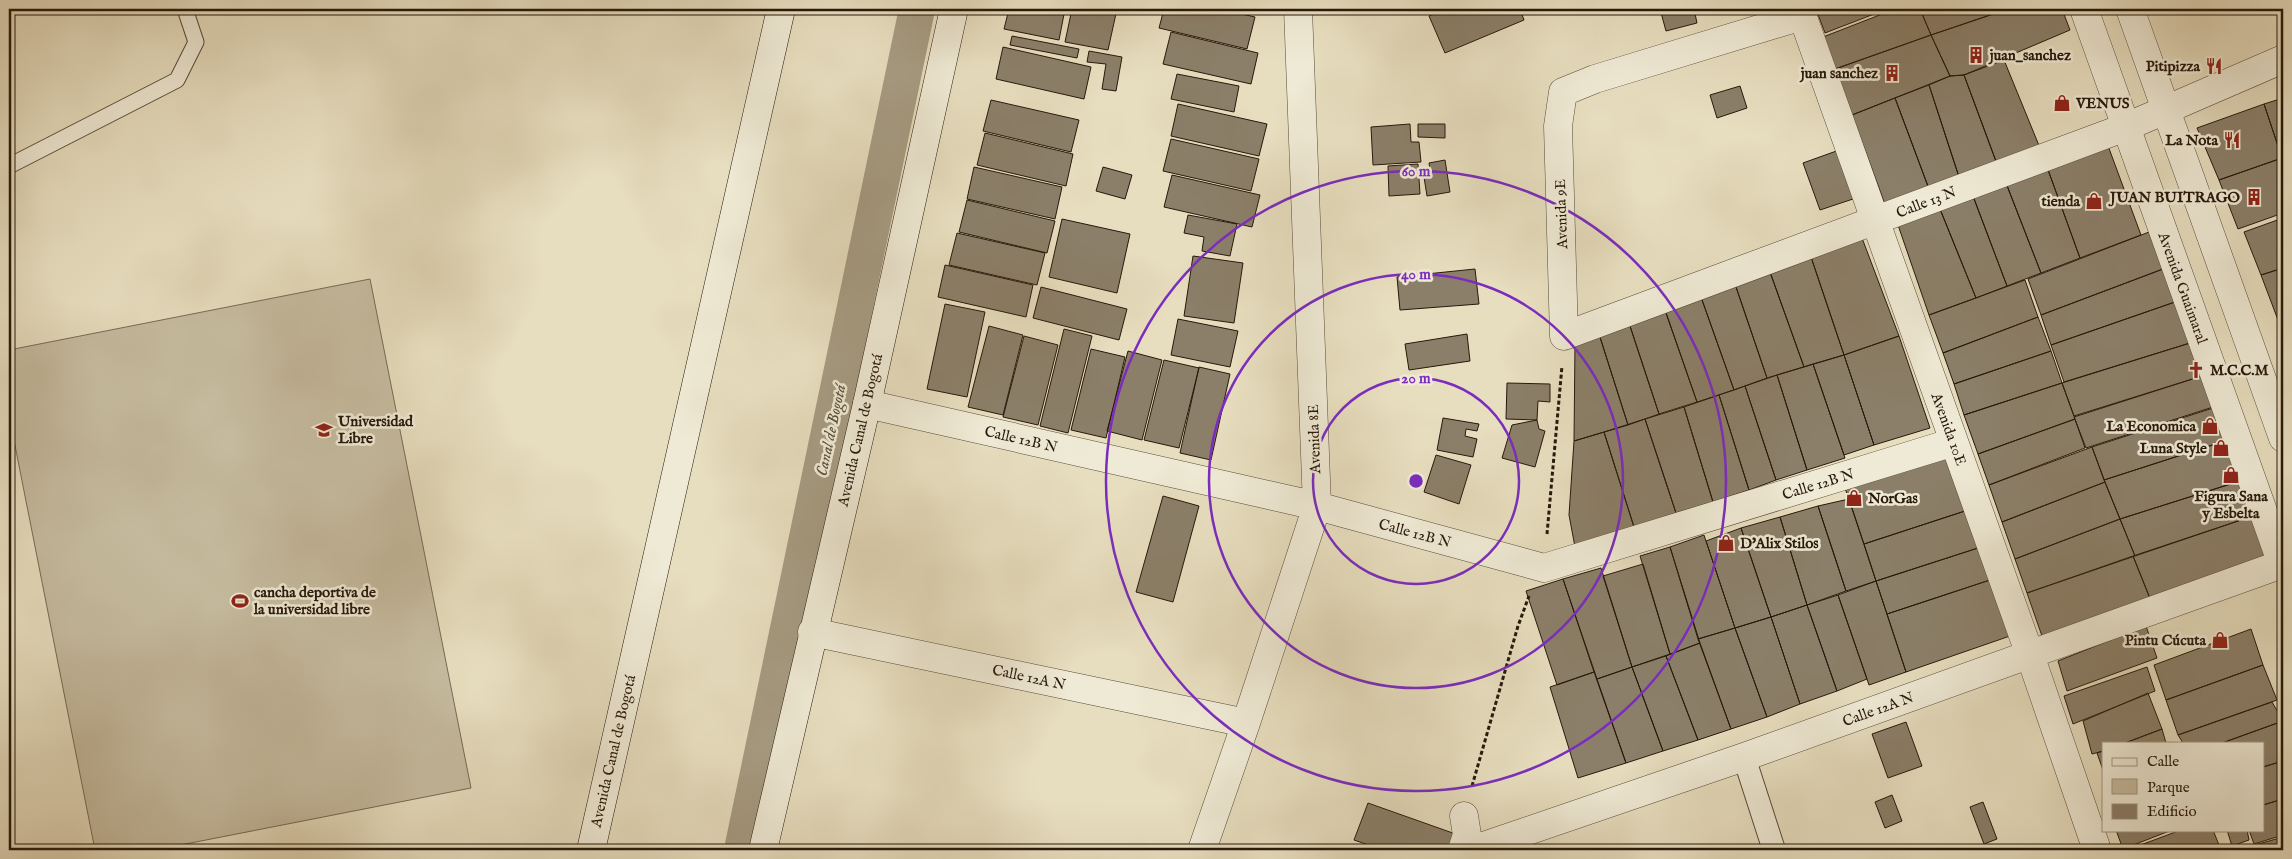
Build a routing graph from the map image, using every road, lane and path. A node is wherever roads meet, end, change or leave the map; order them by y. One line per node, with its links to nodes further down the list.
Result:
1 (186, 9): 11 (lane)
2 (781, 9): 26 (street, Avenida Canal de Bogotá)
3 (954, 9): 14 (street, Avenida Canal de Bogotá)
4 (1298, 9): 17 (street, Avenida 8E)
5 (2084, 9): 10 (street, Avenida Guaimaral)
6 (2130, 9): 9 (street)
7 (1801, 12): 12 (street, Avenida 10E); 13 (street, Avenida 9E)
8 (2283, 59): 9 (street, Calle 13 N)
9 (2167, 111): 10 (street, Calle 13 N); 15 (street)
10 (2126, 127): 12 (street, Calle 13 N); 18 (street, Avenida Guaimaral)
11 (9, 166)
12 (1874, 222): 13 (street, Calle 13 N); 16 (street, Avenida 10E)
13 (1564, 336): 19 (path)
14 (867, 404): 17 (street, Calle 12B N); 20 (street, Avenida Canal de Bogotá)
15 (2283, 438)
16 (1954, 442): 19 (street, Calle 12B N); 21 (street, Avenida 10E)
17 (1317, 506): 19 (street, Calle 12B N); 22 (street, Avenida 8E)
18 (2283, 565): 21 (street, Calle 12A N)
19 (1544, 568): 24 (path)
20 (812, 632): 22 (street, Calle 12A N); 27 (street, Avenida Canal de Bogotá)
21 (2030, 655): 23 (street, Calle 12A N); 25 (street, Avenida 10E)
22 (1246, 723): 28 (street, Avenida 8E)
23 (1744, 757): 30 (street, Calle 12A N); 31 (street)
24 (1464, 816): 29 (street)
25 (2089, 848)
26 (591, 850)
27 (763, 850)
28 (1202, 850)
29 (1462, 850)
30 (1472, 850)
31 (1774, 850)

